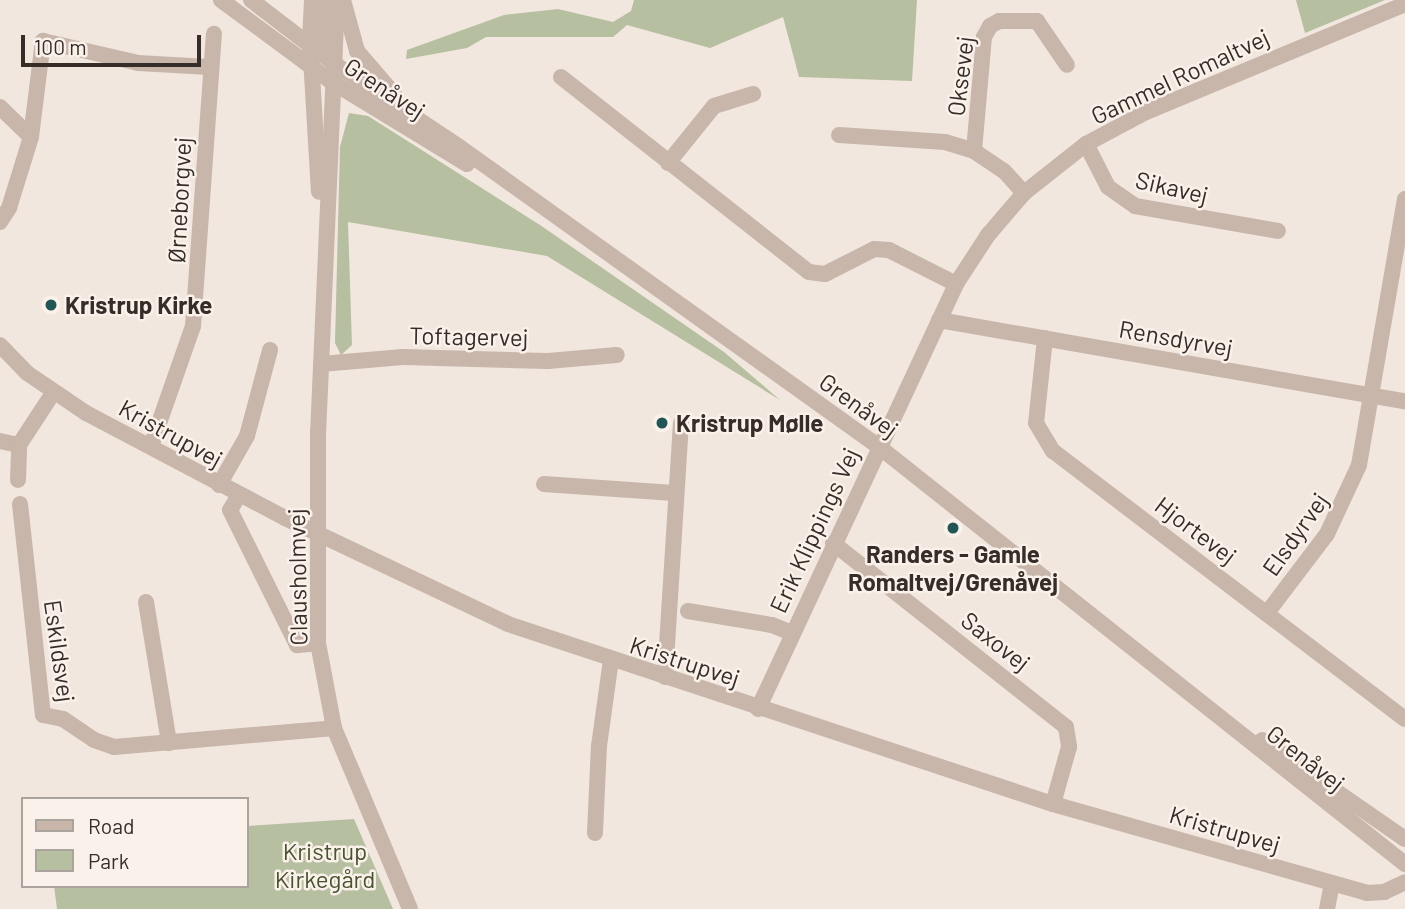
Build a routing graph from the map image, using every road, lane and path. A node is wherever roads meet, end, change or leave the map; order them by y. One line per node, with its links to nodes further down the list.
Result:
1 (221, 0): 13 (street, Grenåvej)
2 (251, 0): 9 (street, Grenåvej)
3 (312, 0): 9 (street, Clausholmvej)
4 (325, 0): 10 (street)
5 (337, 0): 10 (street)
6 (343, 0): 21 (street)
7 (1405, 4): 20 (street, Gammel Romaltvej)
8 (214, 34): 12 (street, Ørneborgvej)
9 (310, 41): 10 (street, Grenåvej); 13 (street, Clausholmvej)
10 (329, 59): 15 (street, Clausholmvej); 21 (street, Grenåvej)
11 (1067, 65): 22 (street, Oksevej)
12 (209, 67): 19 (street); 43 (street, Ørneborgvej)
13 (312, 67): 15 (street, Grenåvej); 28 (street, Clausholmvej)
14 (561, 77): 23 (street)
15 (332, 82): 26 (street, Grenåvej); 28 (street, Clausholmvej)
16 (753, 94): 23 (street)
17 (0, 107): 19 (street)
18 (839, 135): 22 (street)
19 (31, 137): 27 (street)
20 (1086, 144): 24 (street, Gammel Romaltvej); 29 (street, Sikavej)
21 (458, 146): 26 (street, Grenåvej)
22 (974, 151): 24 (street)
23 (668, 163): 30 (street)
24 (1024, 193): 30 (street, Gammel Romaltvej)
25 (1405, 199): 38 (street, Elsdyrvej)
26 (534, 200): 44 (street, Grenåvej)
27 (0, 222)
28 (324, 229): 36 (street, Clausholmvej)
29 (1278, 231)
30 (956, 284): 31 (street, Gammel Romaltvej)
31 (939, 320): 32 (street, Rensdyrvej); 44 (street, Gammel Romaltvej)
32 (1045, 338): 38 (street, Rensdyrvej); 55 (street, Hjortevej)
33 (0, 346): 37 (street, Kristrupvej)
34 (270, 350): 47 (street)
35 (617, 355): 36 (street, Toftagervej)
36 (321, 364): 51 (street, Clausholmvej)
37 (53, 393): 42 (street); 43 (street, Kristrupvej)
38 (1370, 395): 39 (street, Rensdyrvej); 55 (street, Elsdyrvej)
39 (1405, 401)
40 (681, 424): 48 (street)
41 (0, 441): 42 (street)
42 (19, 445): 45 (street)
43 (151, 446): 47 (street, Kristrupvej)
44 (878, 446): 52 (street, Erik Klippings Vej); 59 (street, Grenåvej)
45 (18, 480)
46 (544, 484): 48 (street)
47 (219, 485): 49 (street, Kristrupvej)
48 (674, 494): 60 (street)
49 (239, 495): 51 (street, Kristrupvej); 57 (street)
50 (20, 504): 64 (street, Eskildsvej)
51 (319, 532): 57 (street, Clausholmvej); 58 (street, Kristrupvej)
52 (833, 543): 56 (street, Erik Klippings Vej); 65 (street, Saxovej)
53 (146, 601): 64 (street)
54 (688, 611): 56 (street, Erik Klippings Vej)
55 (1267, 612): 62 (street, Hjortevej)
56 (792, 633): 61 (street, Erik Klippings Vej)
57 (318, 643): 63 (street, Clausholmvej)
58 (611, 660): 60 (street, Kristrupvej); 66 (street)
59 (1148, 660): 67 (street, Grenåvej); 68 (street, Grenåvej)
60 (665, 677): 61 (street, Kristrupvej)
61 (758, 709): 65 (street, Kristrupvej)
62 (1405, 719)
63 (334, 728): 64 (street, Eskildsvej); 71 (street, Clausholmvej)
64 (169, 743)
65 (1053, 804): 70 (street, Kristrupvej)
66 (595, 833)
67 (1405, 839)
68 (1405, 864)
69 (1405, 882): 70 (street, Kristrupvej)
70 (1332, 884): 72 (street)
71 (410, 909)
72 (1327, 909)

